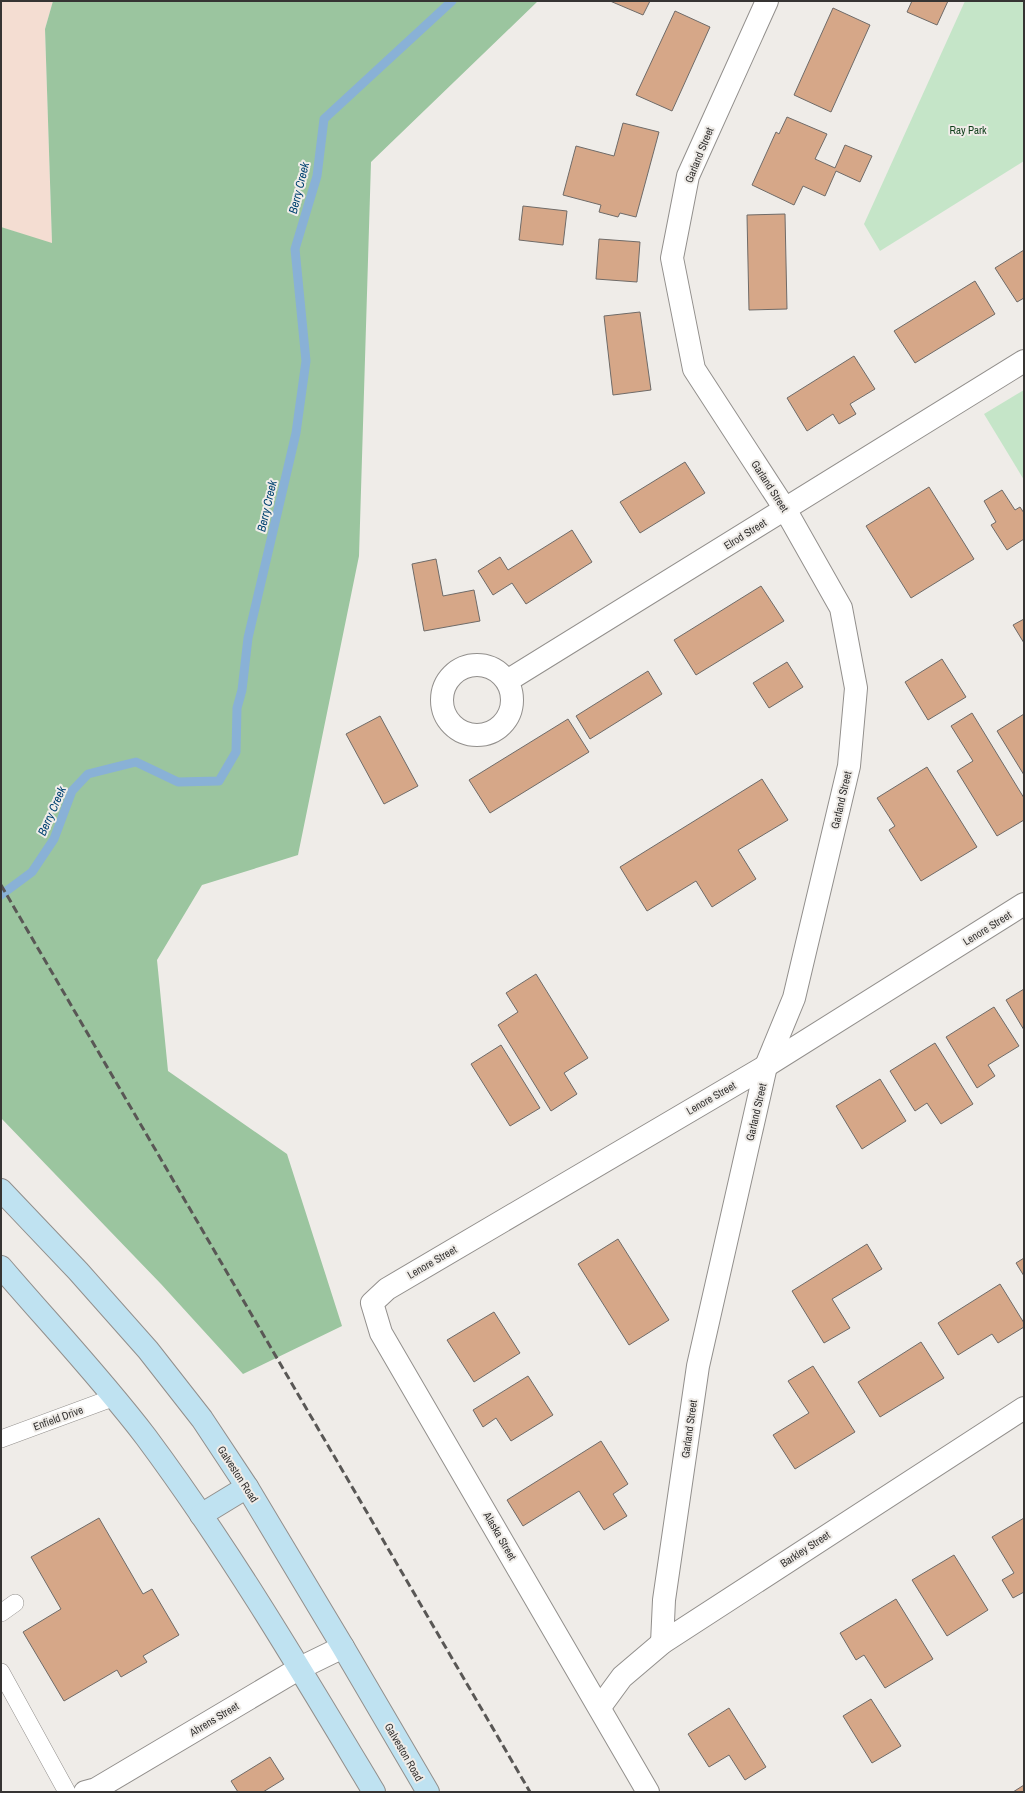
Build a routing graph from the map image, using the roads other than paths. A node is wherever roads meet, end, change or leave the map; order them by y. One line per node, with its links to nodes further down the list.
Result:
1 (766, 1): 3 (street, Garland Street)
2 (1024, 361): 3 (street, Elrod Street)
3 (785, 509): 4 (street, Elrod Street); 6 (street, Garland Street)
4 (507, 681)
5 (1024, 904): 6 (street, Lenore Street)
6 (766, 1066): 10 (street, Lenore Street); 19 (street, Garland Street)
7 (1, 1190): 15 (main road, Galveston Road)
8 (1, 1267): 11 (main road)
9 (1, 1280): 11 (main road)
10 (394, 1285): 23 (street, Alaska Street)
11 (61, 1337): 12 (main road)
12 (115, 1397): 14 (lane, Enfield Drive); 16 (main road)
13 (1024, 1408): 19 (street, Barkley Street)
14 (1, 1439)
15 (247, 1487): 16 (main road); 20 (main road, Galveston Road)
16 (201, 1515): 21 (main road)
17 (15, 1603): 18 (lane)
18 (1, 1613)
19 (662, 1643): 23 (street, Barkley Street)
20 (343, 1647): 21 (street, Ahrens Street); 27 (main road, Galveston Road)
21 (300, 1668): 25 (street, Ahrens Street); 26 (main road)
22 (1, 1672): 24 (lane)
23 (600, 1708): 28 (street, Alaska Street)
24 (67, 1792)
25 (85, 1792)
26 (374, 1792)
27 (428, 1792)
28 (648, 1792)

